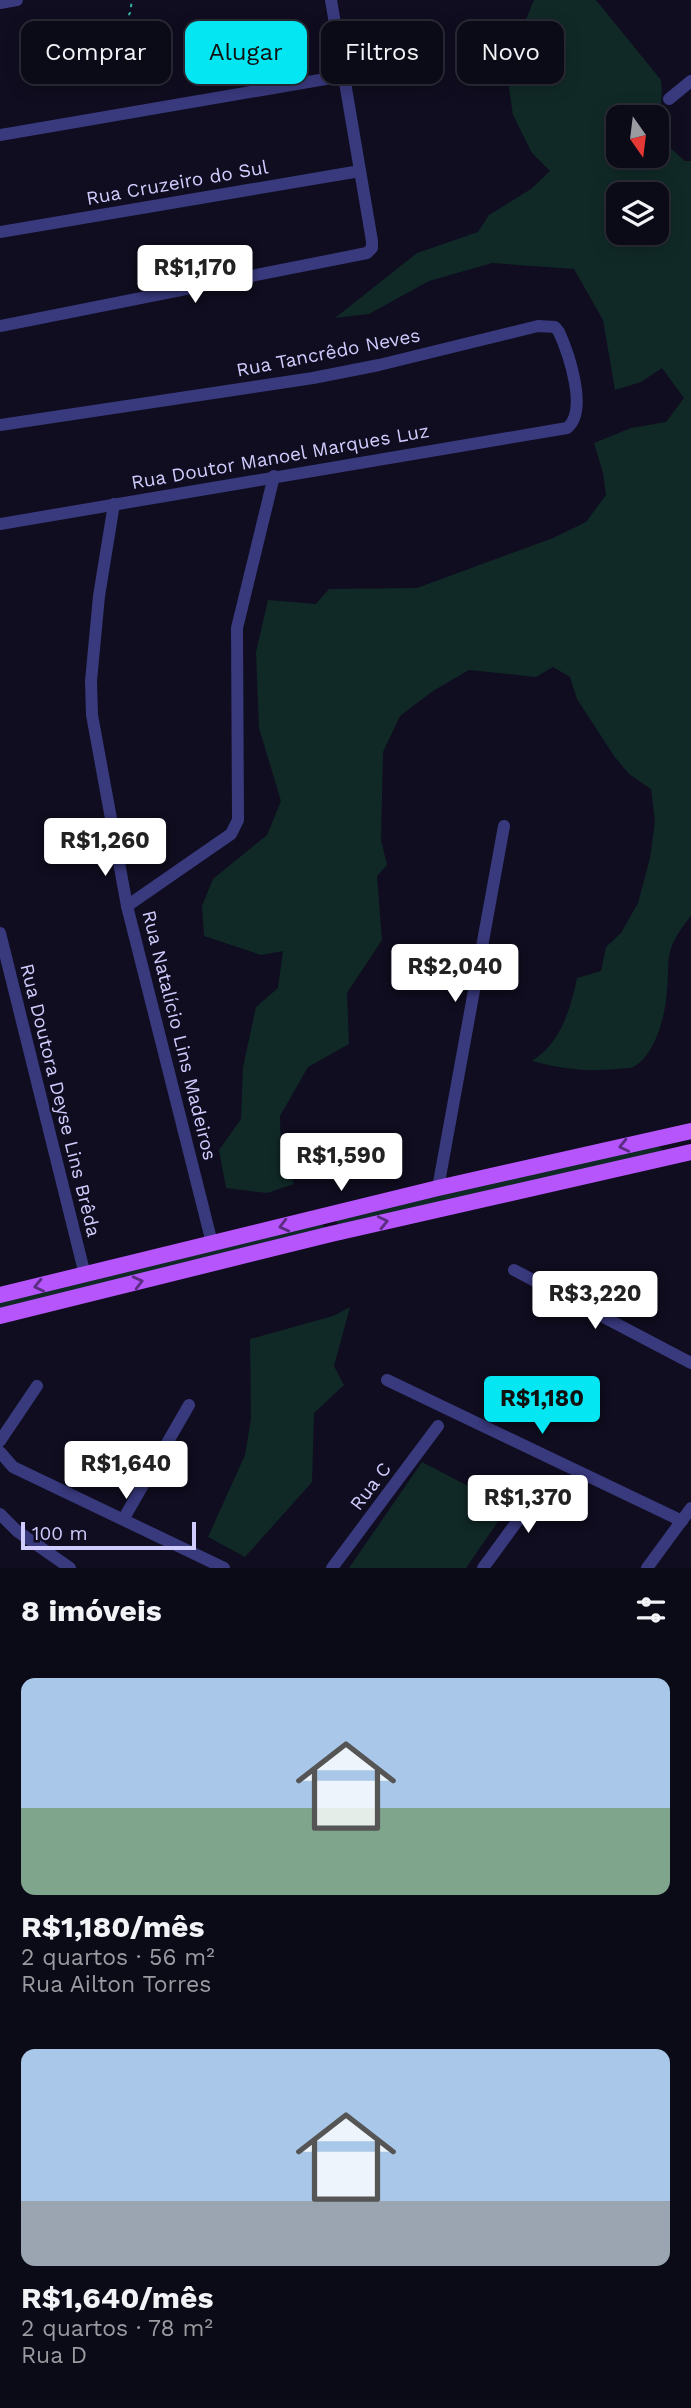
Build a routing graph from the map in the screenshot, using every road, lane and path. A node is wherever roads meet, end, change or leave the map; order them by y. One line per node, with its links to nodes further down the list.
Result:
1 (17, 0): 4 (street)
2 (132, 0): 5 (path)
3 (331, 0): 6 (street)
4 (0, 3)
5 (124, 21)
6 (334, 21)
7 (321, 80): 11 (street)
8 (691, 81): 10 (street)
9 (344, 84): 12 (street)
10 (669, 99)
11 (0, 135)
12 (360, 171): 13 (street, Rua Cruzeiro do Sul); 14 (street)
13 (0, 232)
14 (0, 326)
15 (0, 425): 16 (street, Rua Tancrêdo Neves)
16 (567, 428): 17 (street, Rua Doutor Manoel Marques Luz)
17 (274, 476): 18 (street, Rua Doutor Manoel Marques Luz); 21 (street)
18 (114, 504): 19 (street, Rua Doutor Manoel Marques Luz); 21 (street, Rua Natalício Lins Madeiros)
19 (0, 524)
20 (504, 826): 27 (street)
21 (127, 906): 30 (street, Rua Natalício Lins Madeiros)
22 (0, 933): 32 (street, Rua Doutora Deyse Lins Brêda)
23 (691, 1131): 24 (main road)
24 (666, 1137): 26 (main road); 27 (main road, one-way to 27)
25 (691, 1152): 26 (main road)
26 (668, 1157): 29 (main road, one-way to 26)
27 (438, 1188): 28 (main road)
28 (327, 1215): 29 (main road); 30 (main road, one-way to 30)
29 (331, 1234): 34 (main road, one-way to 29)
30 (212, 1243): 32 (main road)
31 (514, 1270): 35 (street)
32 (85, 1275): 33 (main road, one-way to 33)
33 (0, 1295)
34 (0, 1315)
35 (691, 1363)
36 (387, 1380): 46 (street)
37 (37, 1386): 40 (street)
38 (189, 1405): 45 (street)
39 (438, 1426): 49 (street, Rua C)
40 (0, 1441)
41 (0, 1452): 45 (street)
42 (546, 1482): 50 (street)
43 (691, 1508): 46 (street)
44 (0, 1514): 47 (street)
45 (124, 1518): 48 (street)
46 (682, 1521): 51 (street)
47 (70, 1568)
48 (224, 1568)
49 (332, 1568)
50 (483, 1568)
51 (647, 1568)

